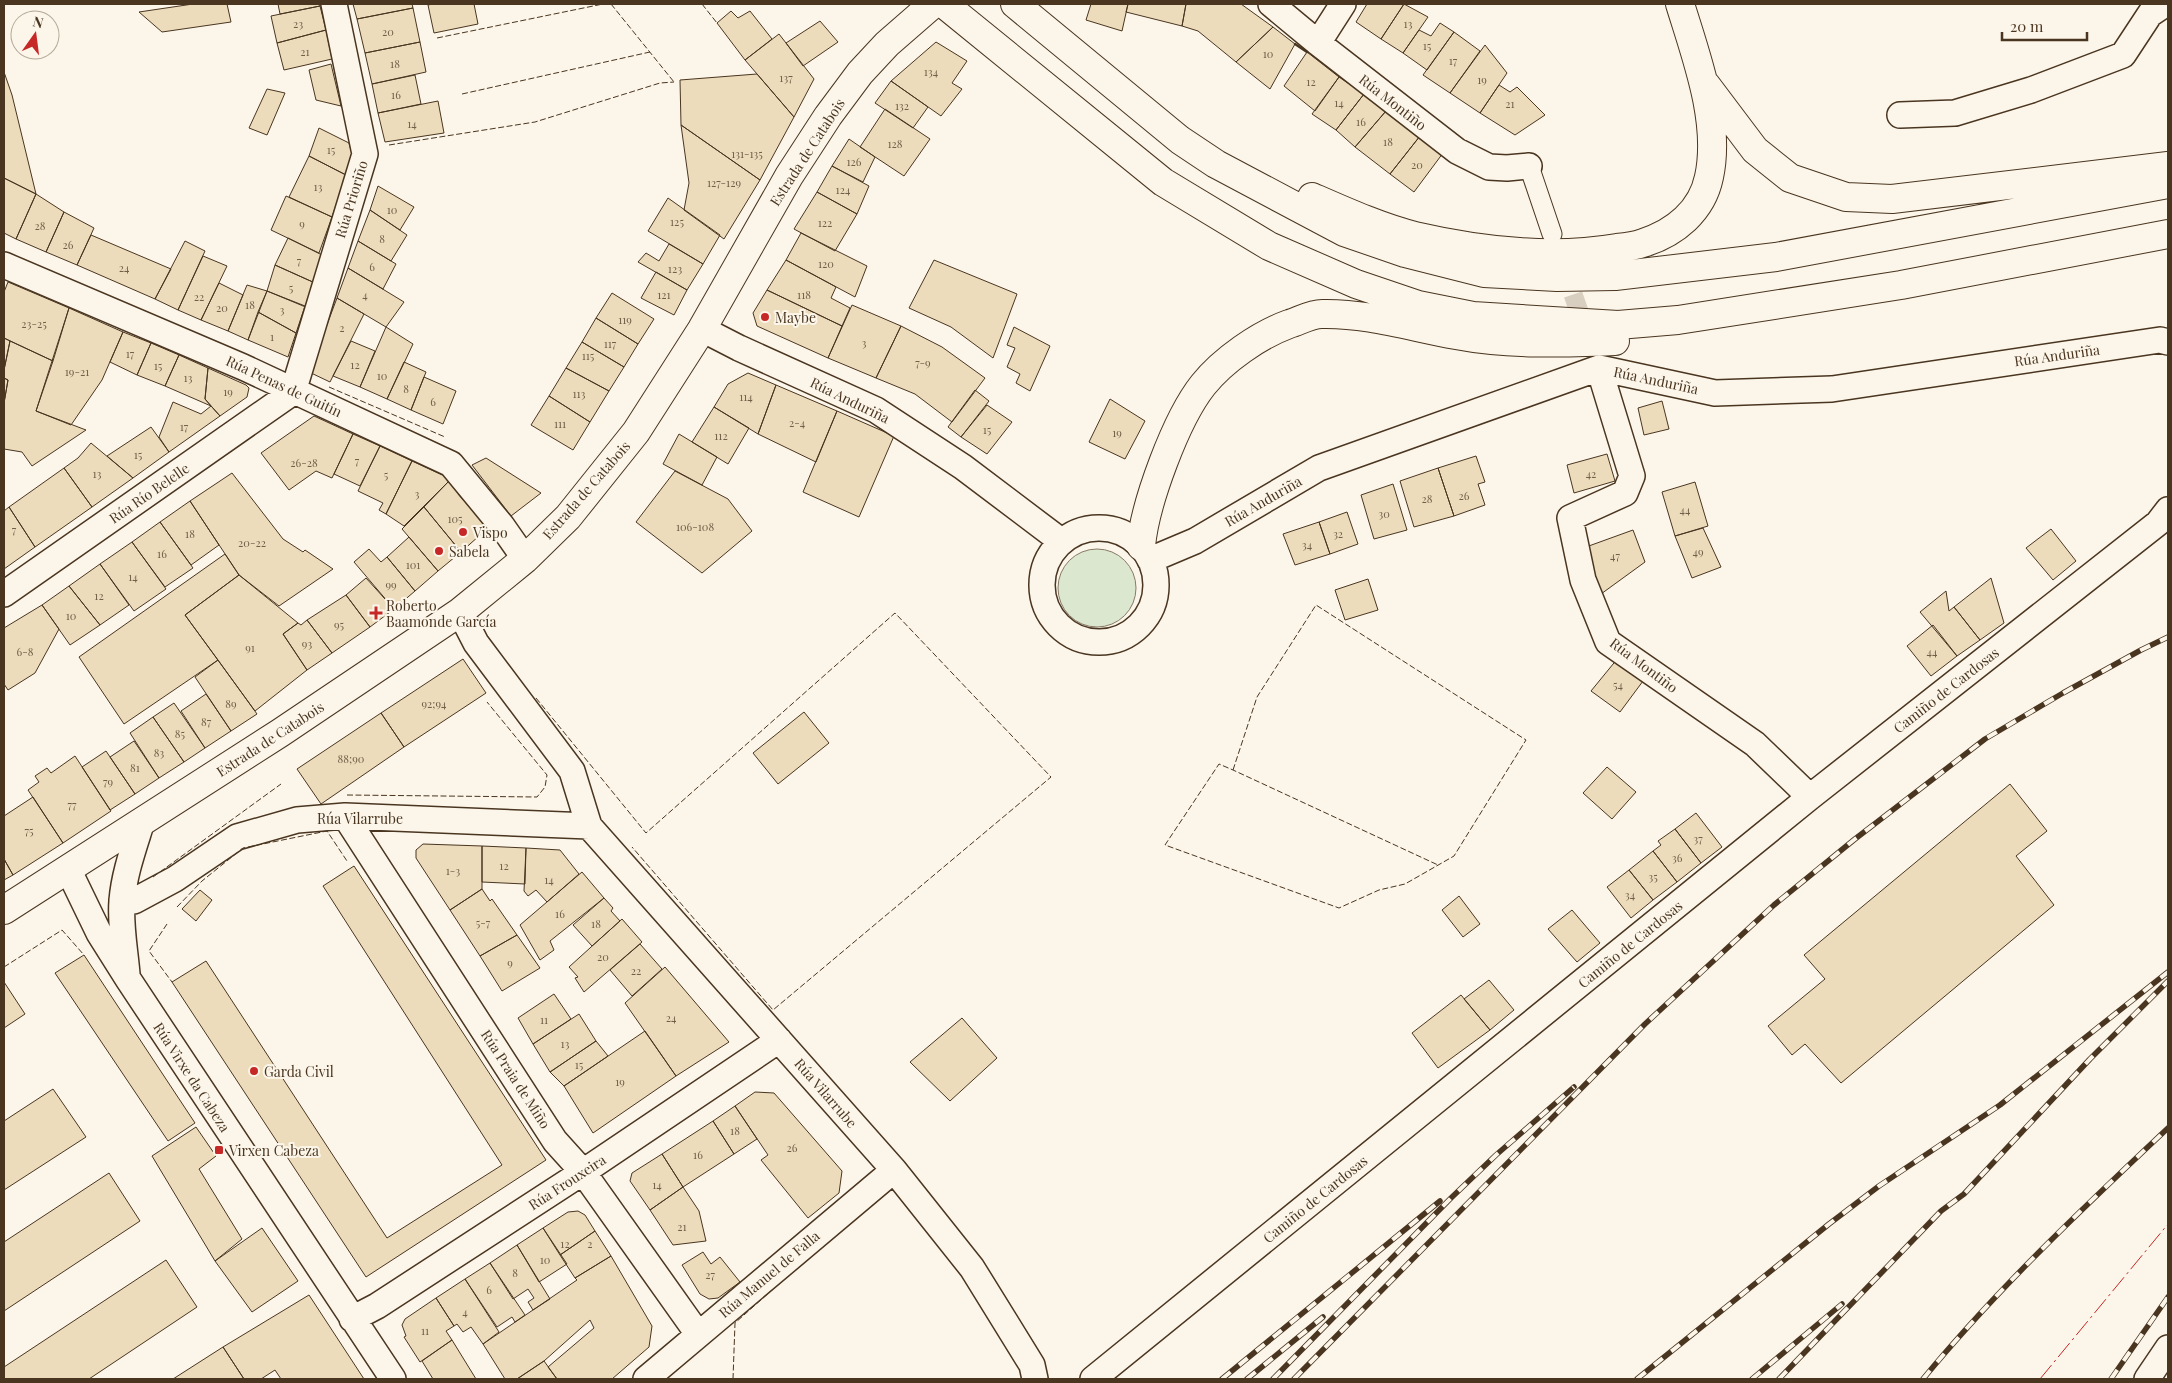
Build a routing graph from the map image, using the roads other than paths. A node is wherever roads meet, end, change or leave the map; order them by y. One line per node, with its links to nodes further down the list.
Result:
1 (334, 4): 23 (street, Rúa Prioriño)
2 (944, 4): 19 (main road)
3 (1015, 4): 12 (main road)
4 (1271, 4): 9 (street, Rúa Montiño)
5 (1343, 4): 9 (street)
6 (1680, 4): 10 (main road)
7 (2166, 4): 11 (street)
8 (925, 10): 20 (main road, Estrada de Catabois)
9 (1318, 43): 13 (street, Rúa Montiño)
10 (1705, 84): 12 (main road); 14 (main road)
11 (1900, 115)
12 (1216, 164): 15 (main road)
13 (1529, 166): 16 (street)
14 (2168, 166)
15 (2168, 184)
16 (1552, 234)
17 (2168, 234): 19 (main road)
18 (4, 265): 23 (street, Rúa Penas de Guitín)
19 (1901, 285): 26 (main road)
20 (702, 329): 25 (street, Rúa Anduriña); 27 (main road, Estrada de Catabois)
21 (2168, 342): 22 (street, Rúa Anduriña)
22 (1600, 368): 26 (street, Rúa Anduriña); 30 (street, Rúa Montiño)
23 (293, 392): 27 (street, Rúa Penas de Guitín); 28 (street, Rúa Río Belelle)
24 (2168, 510): 30 (street, Camiño de Cardosas)
25 (1061, 541): 26 (street); 26 (street)
26 (1145, 553)
27 (525, 559): 29 (main road, Estrada de Catabois)
28 (4, 594)
29 (460, 612): 32 (main road, Estrada de Catabois); 33 (street, Rúa Vilarrube)
30 (1810, 797): 47 (street, Camiño de Cardosas)
31 (345, 816): 33 (street, Rúa Vilarrube); 35 (street, Rúa Vilarrube); 40 (street, Rúa Praia de Miño)
32 (142, 822): 34 (main road, Estrada de Catabois); 35 (street)
33 (589, 826): 38 (street, Rúa Vilarrube)
34 (68, 868): 36 (main road, Estrada de Catabois); 37 (street, Rúa Virxe da Cabeza)
35 (122, 900): 37 (street)
36 (4, 910)
37 (128, 979): 41 (street, Rúa Virxe da Cabeza)
38 (779, 1040): 39 (street, Rúa Vilarrube); 40 (street, Rúa Frouxeira)
39 (894, 1170): 42 (street, Rúa Manuel de Falla); 46 (street, Rúa Vilarrube)
40 (583, 1172): 41 (street, Rúa Frouxeira); 42 (street, Rúa Praia de Miño)
41 (352, 1319): 44 (street, Rúa Virxe da Cabeza)
42 (698, 1334): 45 (street, Rúa Manuel de Falla)
43 (2168, 1348): 48 (street)
44 (393, 1379)
45 (646, 1379)
46 (1035, 1379)
47 (1093, 1379)
48 (2147, 1379)

